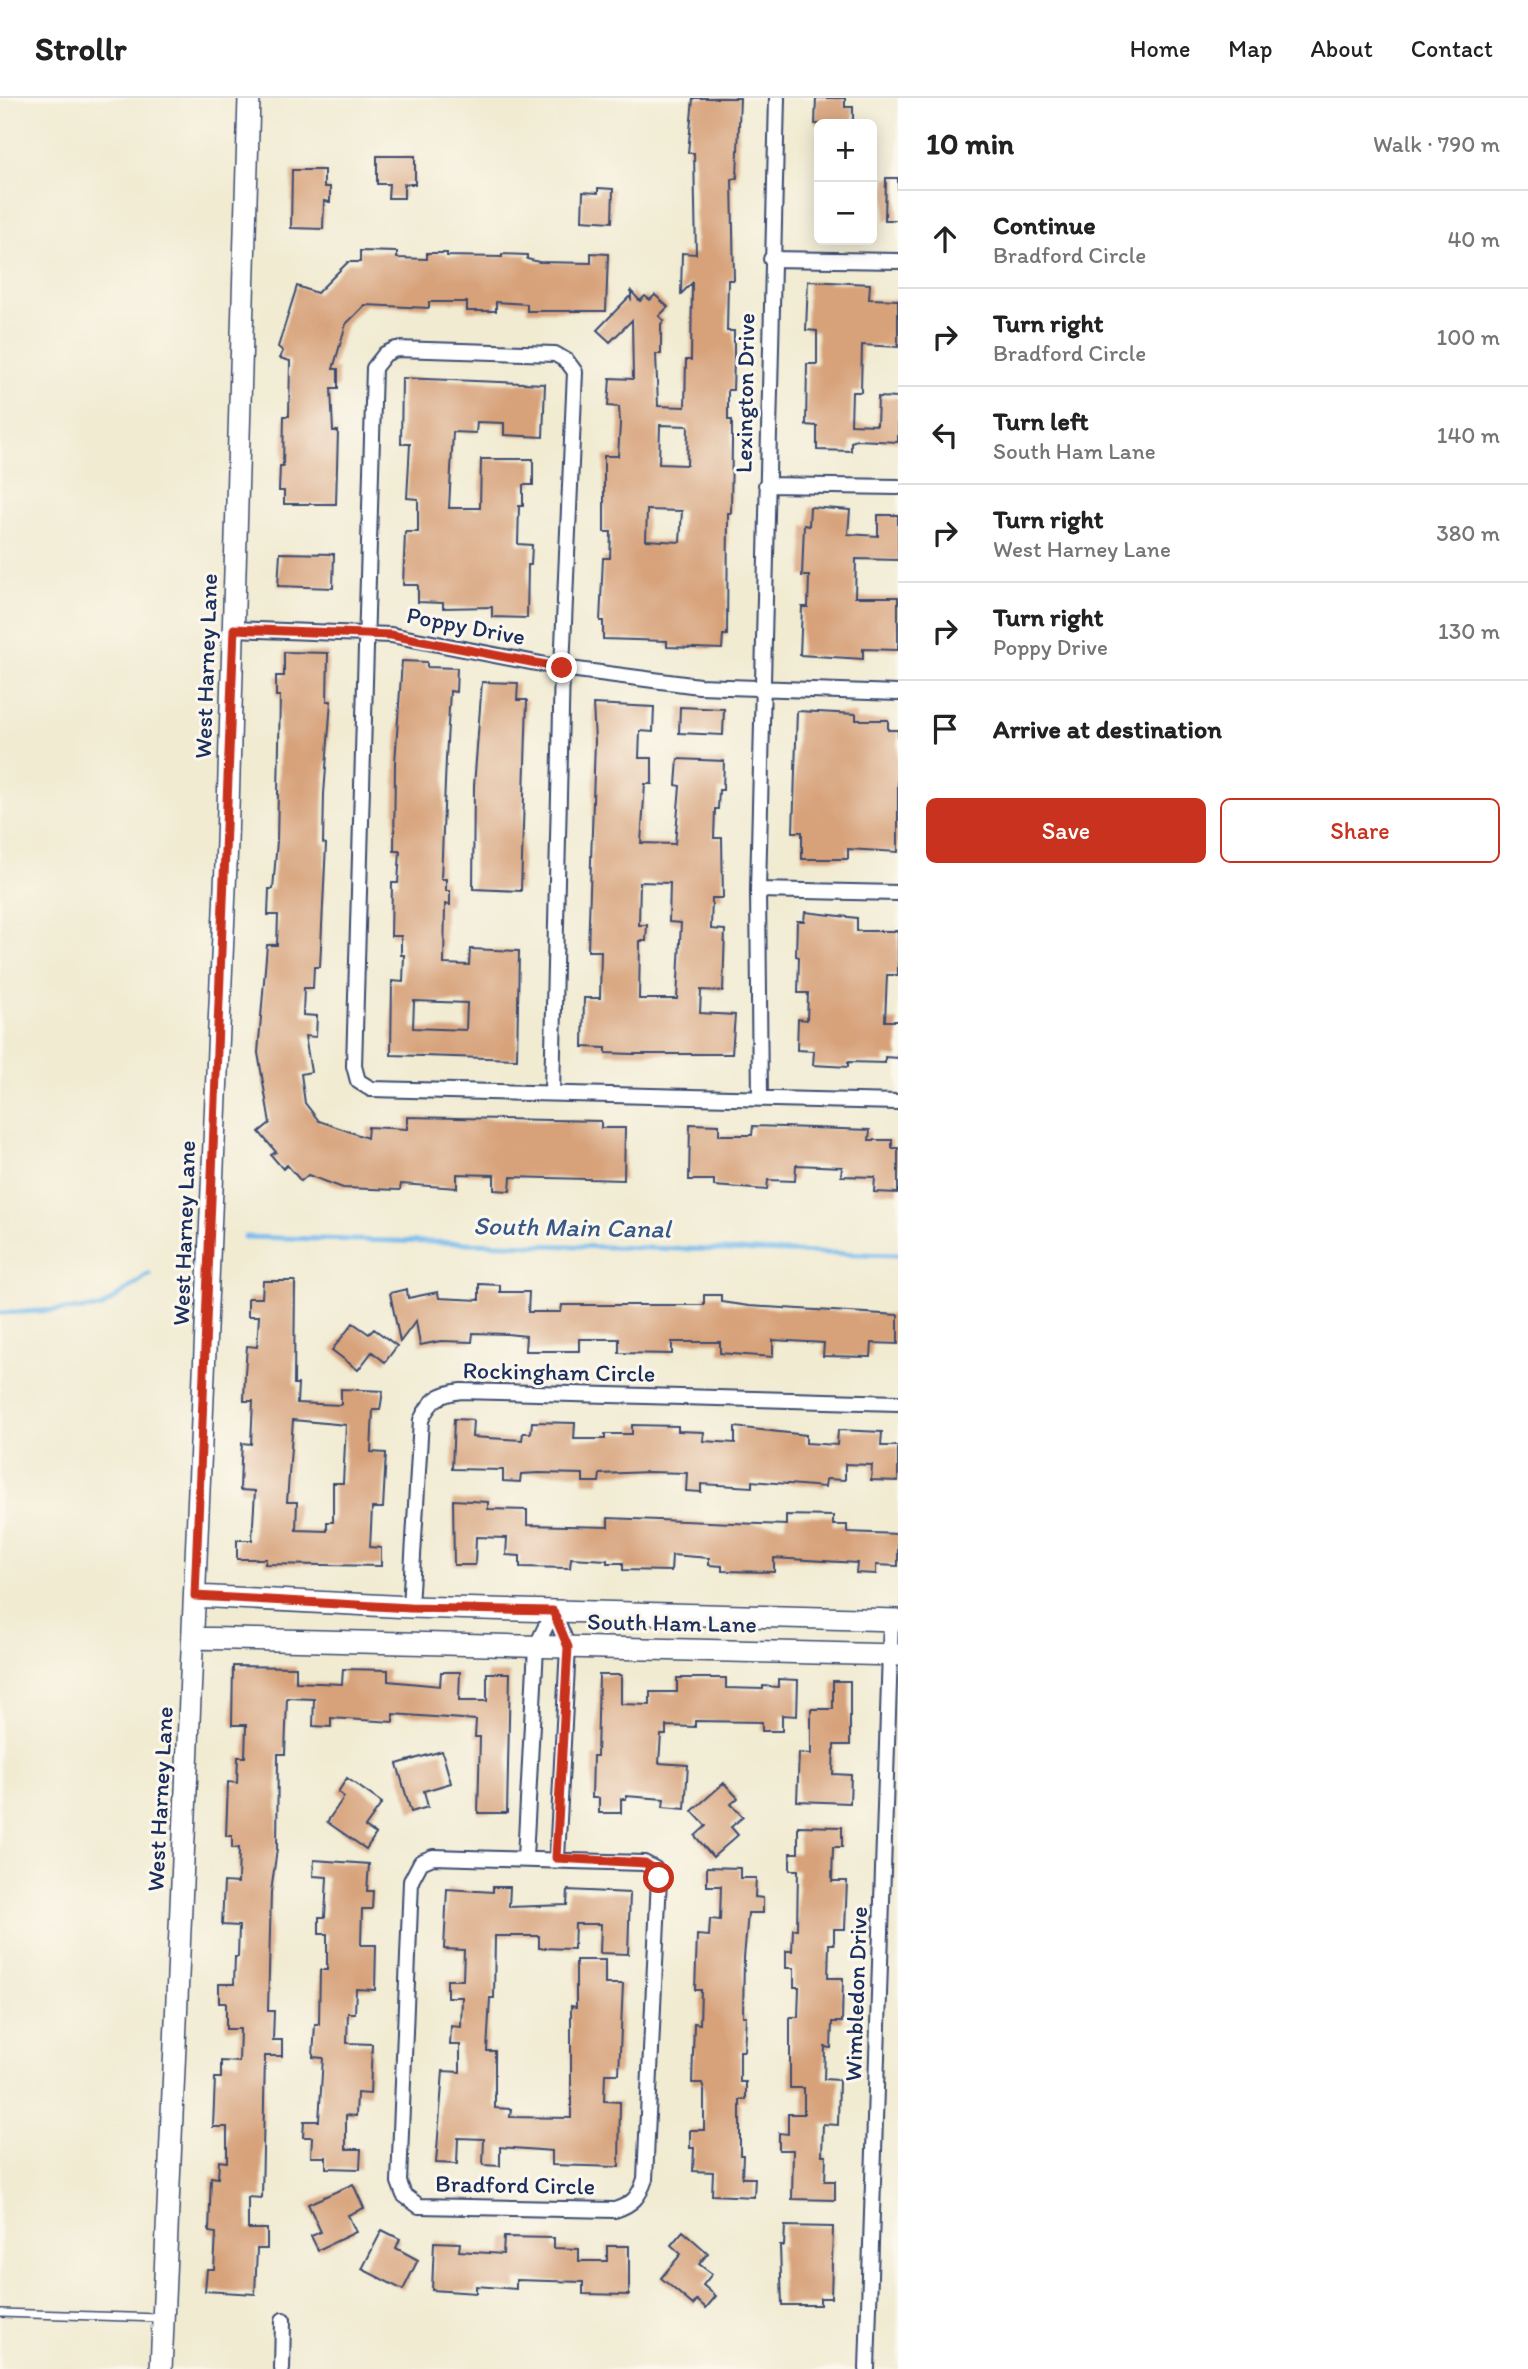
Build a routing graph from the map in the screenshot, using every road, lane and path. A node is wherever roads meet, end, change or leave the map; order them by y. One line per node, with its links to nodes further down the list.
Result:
1 (249, 98): 7 (main road, West Harney Lane)
2 (777, 98): 3 (street, Lexington Drive)
3 (771, 260): 4 (street); 5 (street, Lexington Drive)
4 (898, 261)
5 (766, 485): 6 (street); 10 (street, Lexington Drive)
6 (898, 487)
7 (234, 629): 8 (street, Poppy Drive); 18 (main road, West Harney Lane)
8 (368, 634): 9 (street, Poppy Drive); 9 (street); 14 (street)
9 (562, 668): 10 (street, Poppy Drive); 14 (street)
10 (762, 689): 11 (street, Poppy Drive); 12 (street, Lexington Drive)
11 (898, 693)
12 (758, 890): 13 (street); 15 (street, Lexington Drive)
13 (898, 893)
14 (552, 1093): 15 (street)
15 (760, 1098): 16 (street)
16 (898, 1102)
17 (898, 1403): 19 (street, Rockingham Circle)
18 (195, 1596): 19 (main road, South Ham Lane); 22 (main road, West Harney Lane)
19 (410, 1608): 20 (main road, South Ham Lane)
20 (553, 1611): 21 (main road, South Ham Lane); 23 (street); 24 (street)
21 (895, 1620): 25 (street, Wimbledon Drive)
22 (193, 1638): 23 (main road, South Ham Lane); 29 (main road, West Harney Lane)
23 (536, 1647): 24 (main road, South Ham Lane); 26 (street)
24 (568, 1647): 25 (main road, South Ham Lane); 27 (street)
25 (894, 1655): 33 (street, Wimbledon Drive)
26 (526, 1858): 27 (street, Bradford Circle); 27 (street, Bradford Circle)
27 (556, 1858)
28 (0, 2313): 29 (lane)
29 (164, 2318): 31 (main road, West Harney Lane)
30 (283, 2320): 32 (street)
31 (162, 2369)
32 (282, 2369)
33 (867, 2369)

